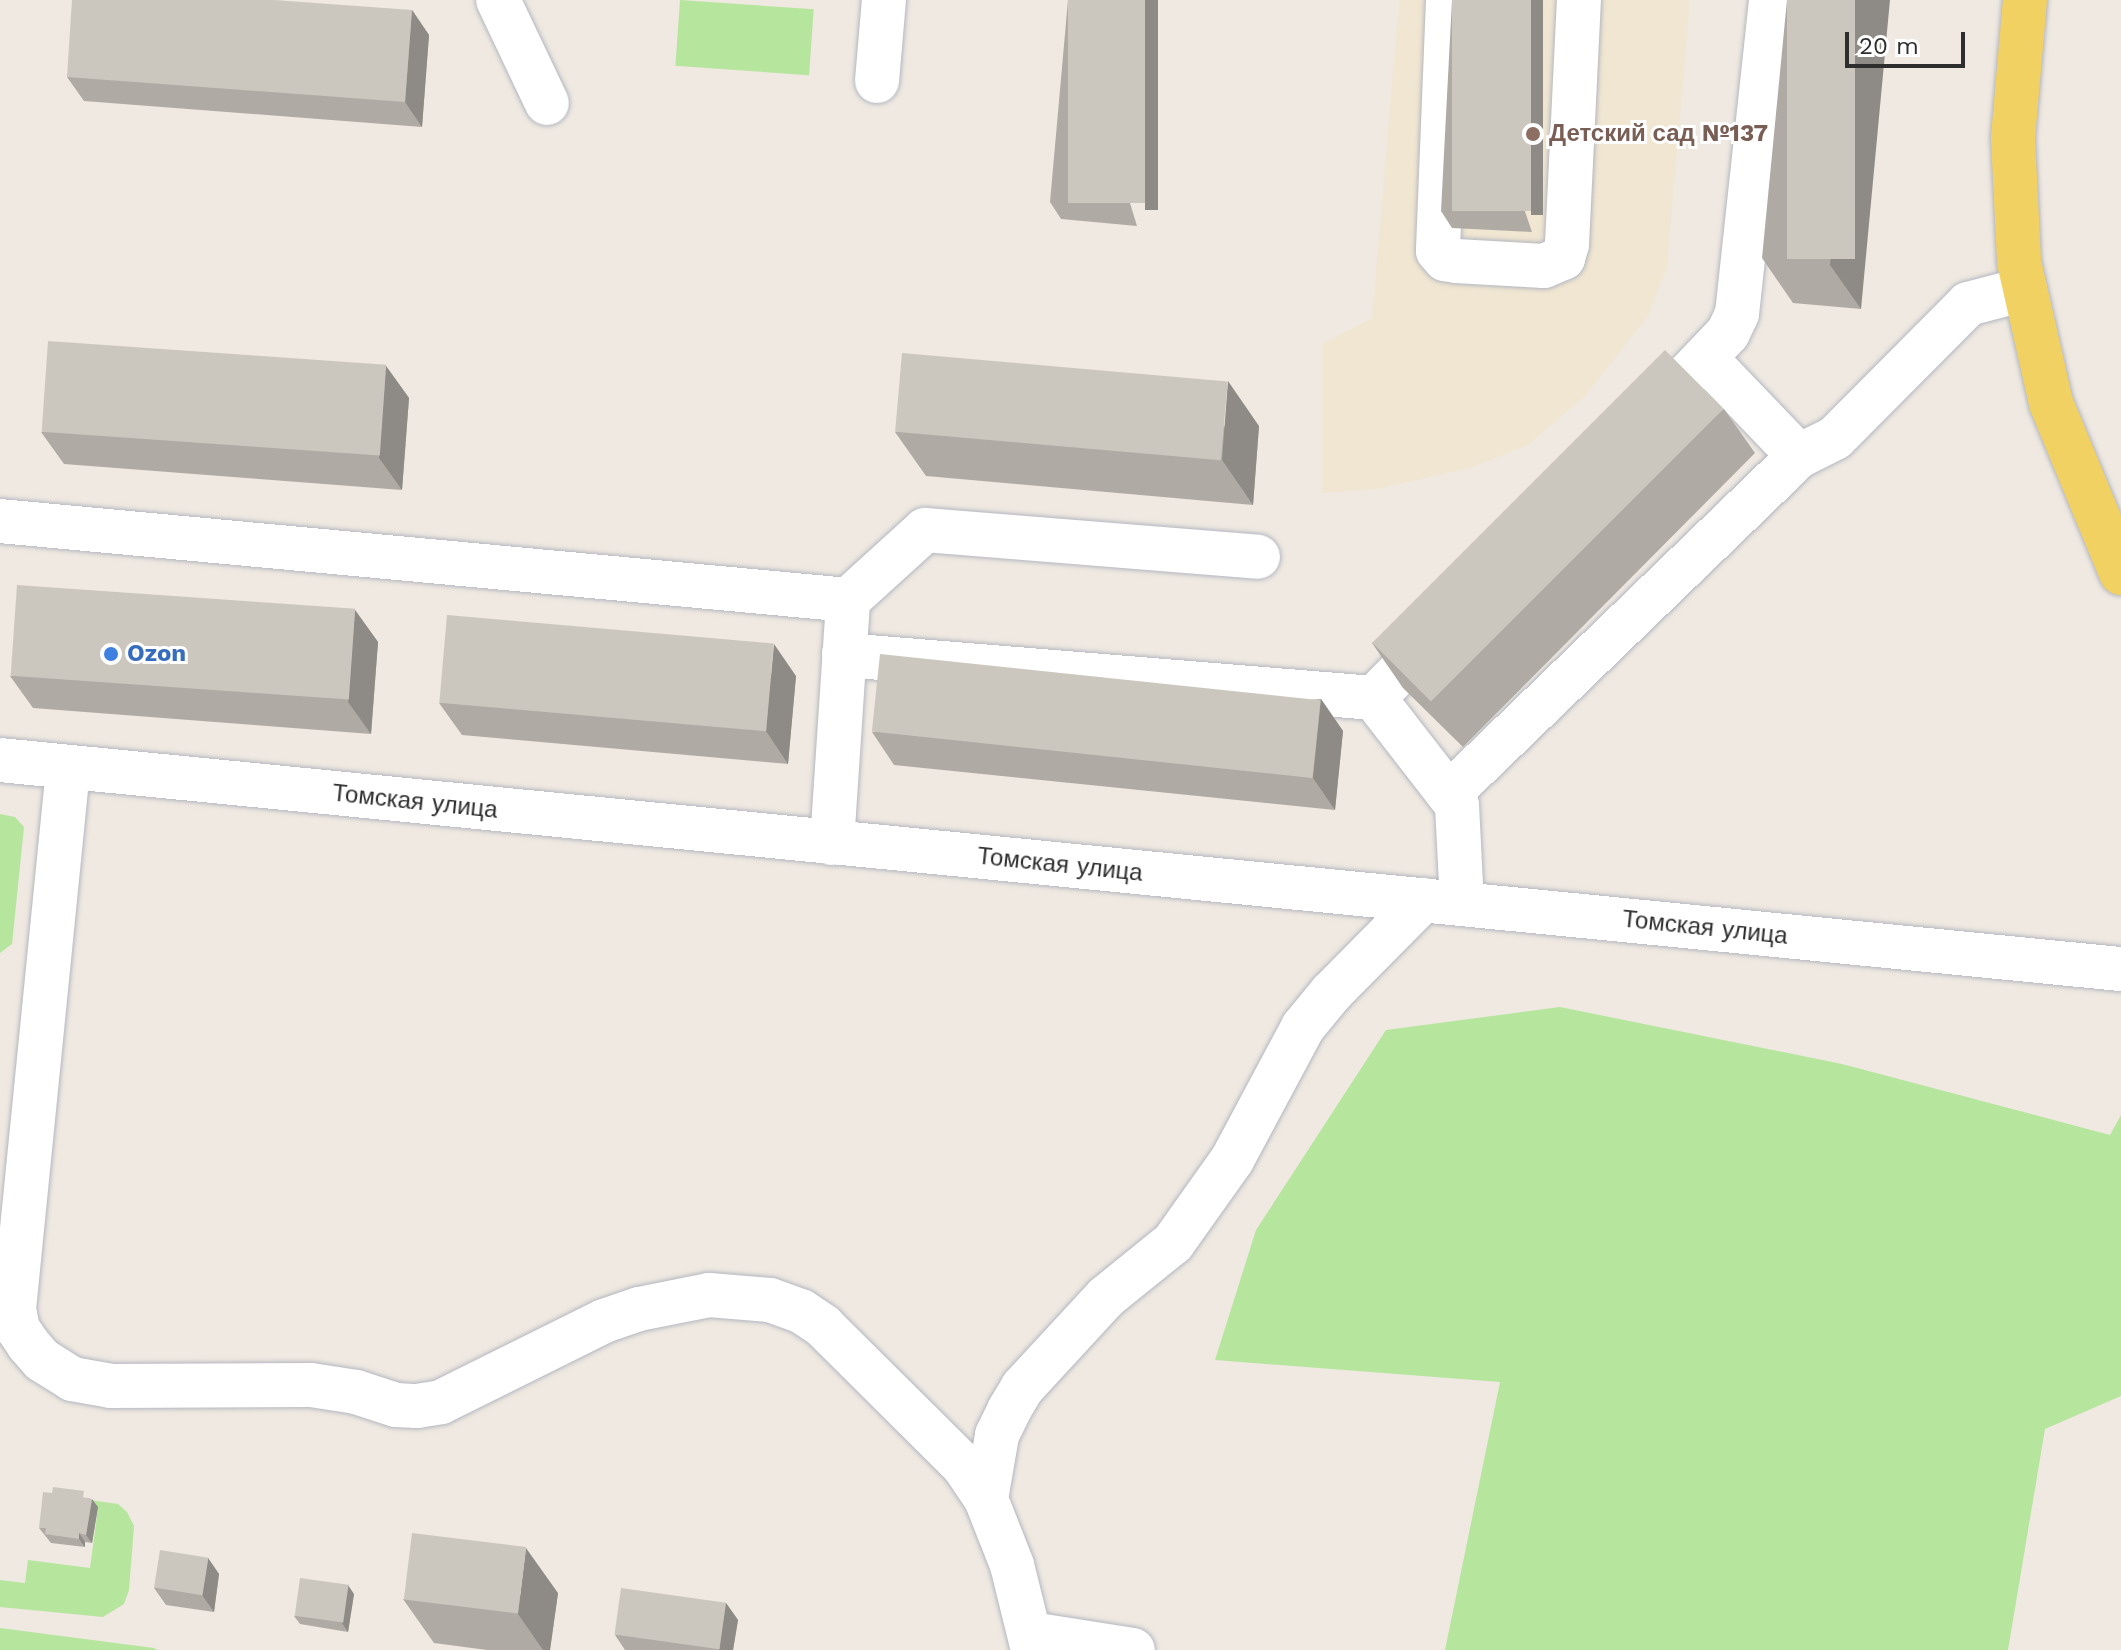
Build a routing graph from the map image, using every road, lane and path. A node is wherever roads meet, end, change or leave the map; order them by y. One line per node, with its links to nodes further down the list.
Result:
1 (498, 0): 8 (street)
2 (884, 0): 7 (street)
3 (1448, 0): 4 (street)
4 (1579, 0)
5 (1771, 0): 10 (street)
6 (2025, 0): 9 (main road)
7 (877, 81)
8 (547, 103)
9 (2025, 289): 12 (street); 15 (main road)
10 (1705, 358): 11 (street); 12 (street)
11 (1617, 449)
12 (1799, 456): 22 (street)
13 (0, 521): 16 (street)
14 (1258, 557): 16 (street)
15 (2121, 573)
16 (848, 600): 18 (street)
17 (1463, 607): 19 (street)
18 (844, 655): 19 (street); 23 (street)
19 (1374, 698): 22 (street)
20 (0, 760): 21 (street, Томская улица)
21 (68, 769): 23 (street, Томская улица); 26 (street)
22 (1450, 793): 24 (street)
23 (832, 843): 24 (street, Томская улица)
24 (1442, 902): 25 (street, Томская улица); 27 (street)
25 (2121, 969)
26 (7, 1308): 27 (street)
27 (986, 1499): 28 (street)
28 (1032, 1642): 29 (street)
29 (1133, 1650)

